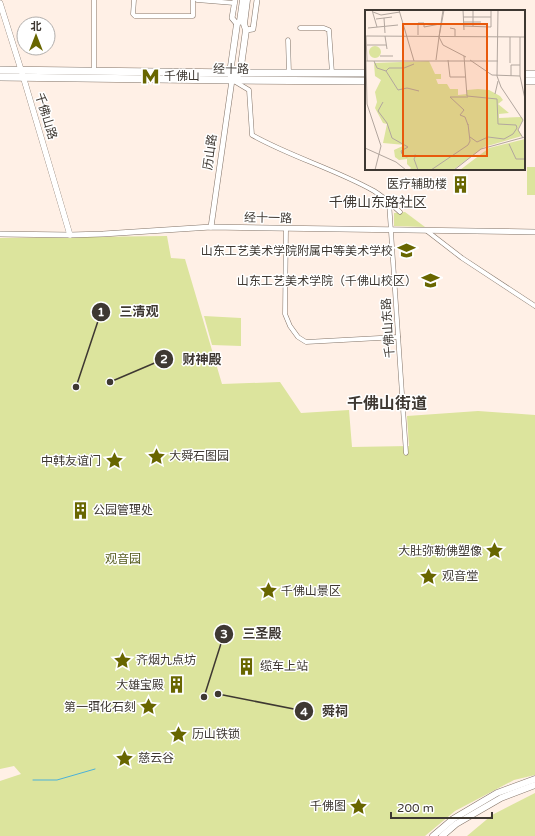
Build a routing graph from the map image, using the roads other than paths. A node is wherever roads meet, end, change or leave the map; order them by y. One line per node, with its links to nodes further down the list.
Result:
1 (94, 0): 15 (street)
2 (134, 0): 3 (street)
3 (193, 0)
4 (197, 0): 8 (street)
5 (243, 0): 10 (main road, 历山路)
6 (247, 0): 12 (main road)
7 (257, 0): 12 (street)
8 (234, 2): 10 (street)
9 (0, 3): 16 (main road, 千佛山路)
10 (237, 24): 22 (main road, 历山路)
11 (300, 28): 19 (street)
12 (246, 30): 17 (main road)
13 (288, 40): 18 (street)
14 (0, 70): 16 (highway, 经十路)
15 (94, 71): 16 (highway, 经十路); 22 (highway, 经十路)
16 (22, 73): 21 (highway, 经十路); 22 (highway, 经十路); 32 (main road, 千佛山路)
17 (240, 73): 18 (highway, 经十路); 22 (highway, 经十路)
18 (289, 73): 19 (highway, 经十路)
19 (332, 73): 20 (highway, 经十路)
20 (365, 73)
21 (0, 76)
22 (231, 76): 23 (highway, 经十路); 24 (street); 26 (street, 历山路)
23 (365, 81)
24 (389, 202): 25 (street); 28 (street, 千佛山东路)
25 (400, 212)
26 (211, 227): 27 (street, 经十一路); 32 (street, 经十一路)
27 (286, 229): 28 (street, 经十一路); 34 (street)
28 (391, 230): 29 (street, 经十一路); 34 (street, 千佛山东路)
29 (427, 231): 30 (street, 经十一路); 33 (street)
30 (535, 232)
31 (0, 234): 32 (street, 经十一路)
32 (70, 235)
33 (535, 306)
34 (398, 337): 35 (street, 千佛山东路)
35 (406, 453)
36 (535, 779): 38 (main road)
37 (535, 785): 39 (main road)
38 (433, 836)
39 (442, 836)

